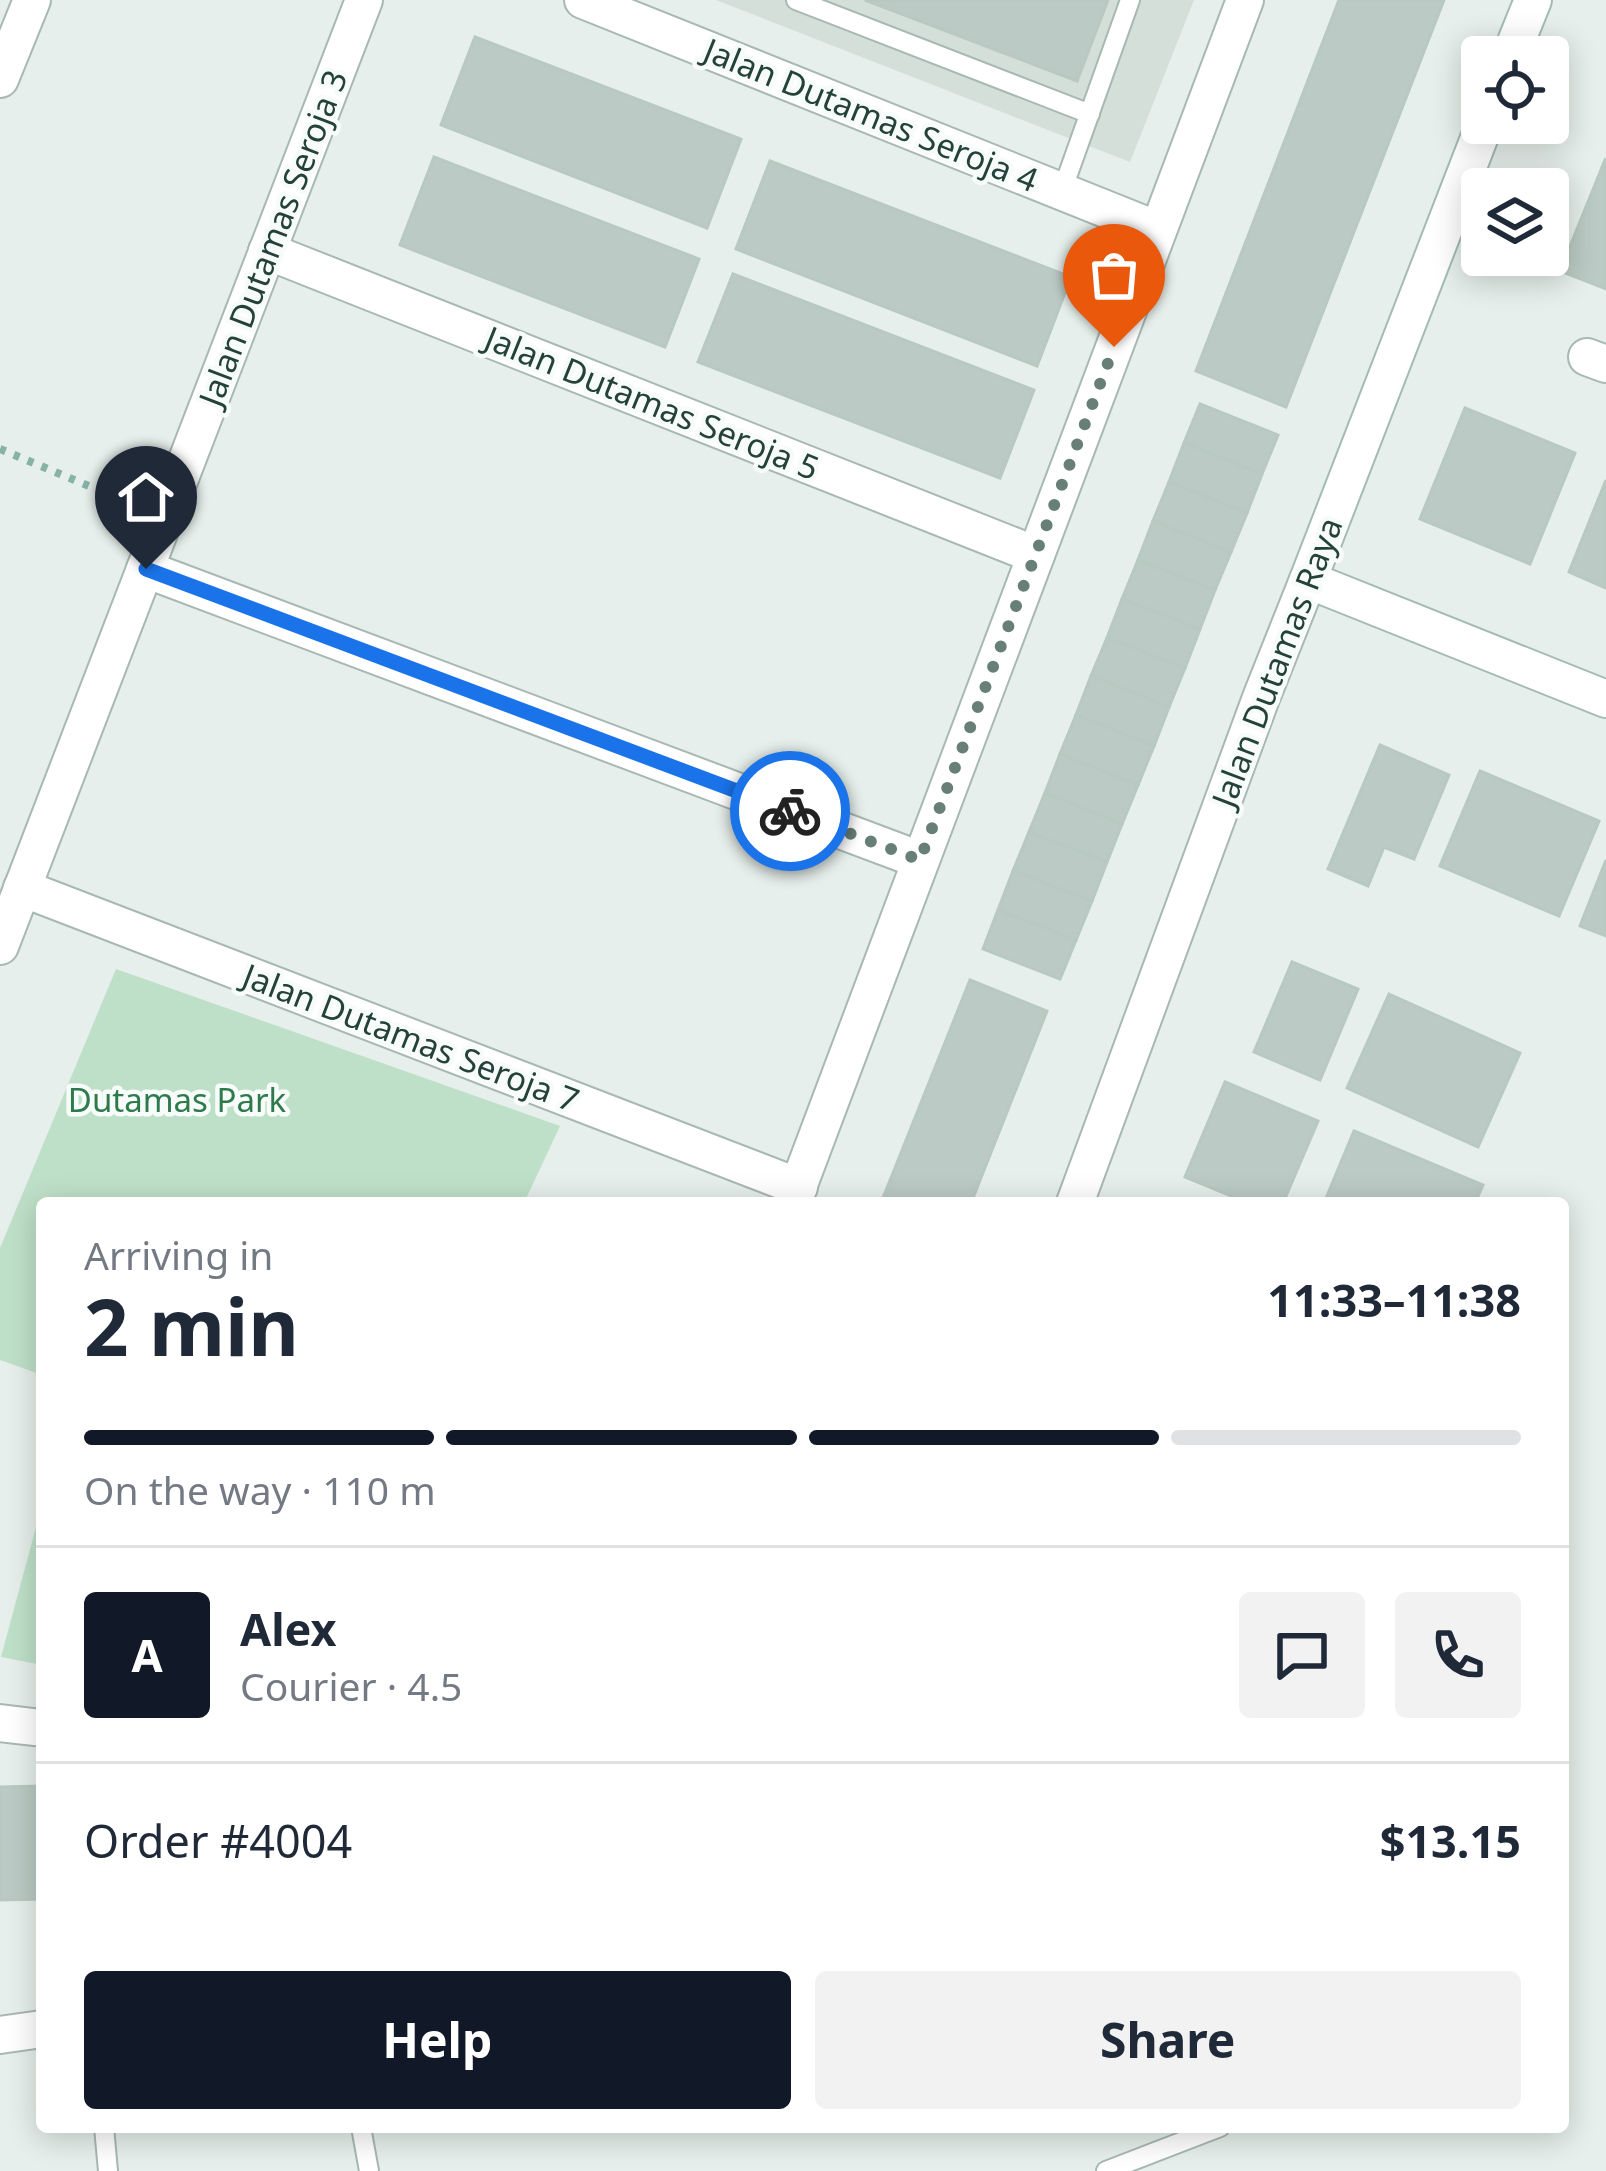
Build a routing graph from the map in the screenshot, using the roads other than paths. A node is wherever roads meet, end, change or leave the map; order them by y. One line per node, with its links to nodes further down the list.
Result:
1 (32, 0): 9 (street)
2 (364, 0): 14 (street, Jalan Dutamas Seroja 3)
3 (583, 0): 12 (street, Jalan Dutamas Seroja 4)
4 (796, 0): 10 (lane)
5 (1130, 0): 10 (lane)
6 (1245, 0): 13 (street)
7 (1533, 0): 8 (street)
8 (1518, 36)
9 (0, 79)
10 (1090, 115): 12 (lane)
11 (1477, 144): 17 (street, Jalan Dutamas Raya)
12 (1062, 191): 13 (street, Jalan Dutamas Seroja 4)
13 (1158, 230): 15 (street)
14 (267, 251): 15 (street, Jalan Dutamas Seroja 5); 16 (street, Jalan Dutamas Seroja 3)
15 (1036, 554): 19 (street)
16 (146, 569): 19 (street); 20 (street, Jalan Dutamas Seroja 3)
17 (1308, 580): 18 (street); 23 (street, Jalan Dutamas Raya)
18 (1606, 699)
19 (920, 860): 22 (street)
20 (22, 888): 21 (street, Jalan Dutamas Seroja 3); 22 (street, Jalan Dutamas Seroja 7)
21 (0, 946)
22 (795, 1195)
23 (1077, 1197)
24 (0, 1723): 25 (street)
25 (36, 1727)
26 (36, 2030): 27 (street)
27 (0, 2036)
28 (104, 2133): 31 (lane)
29 (362, 2133): 32 (lane)
30 (1204, 2133): 33 (lane)
31 (107, 2171)
32 (369, 2171)
33 (1106, 2171)

